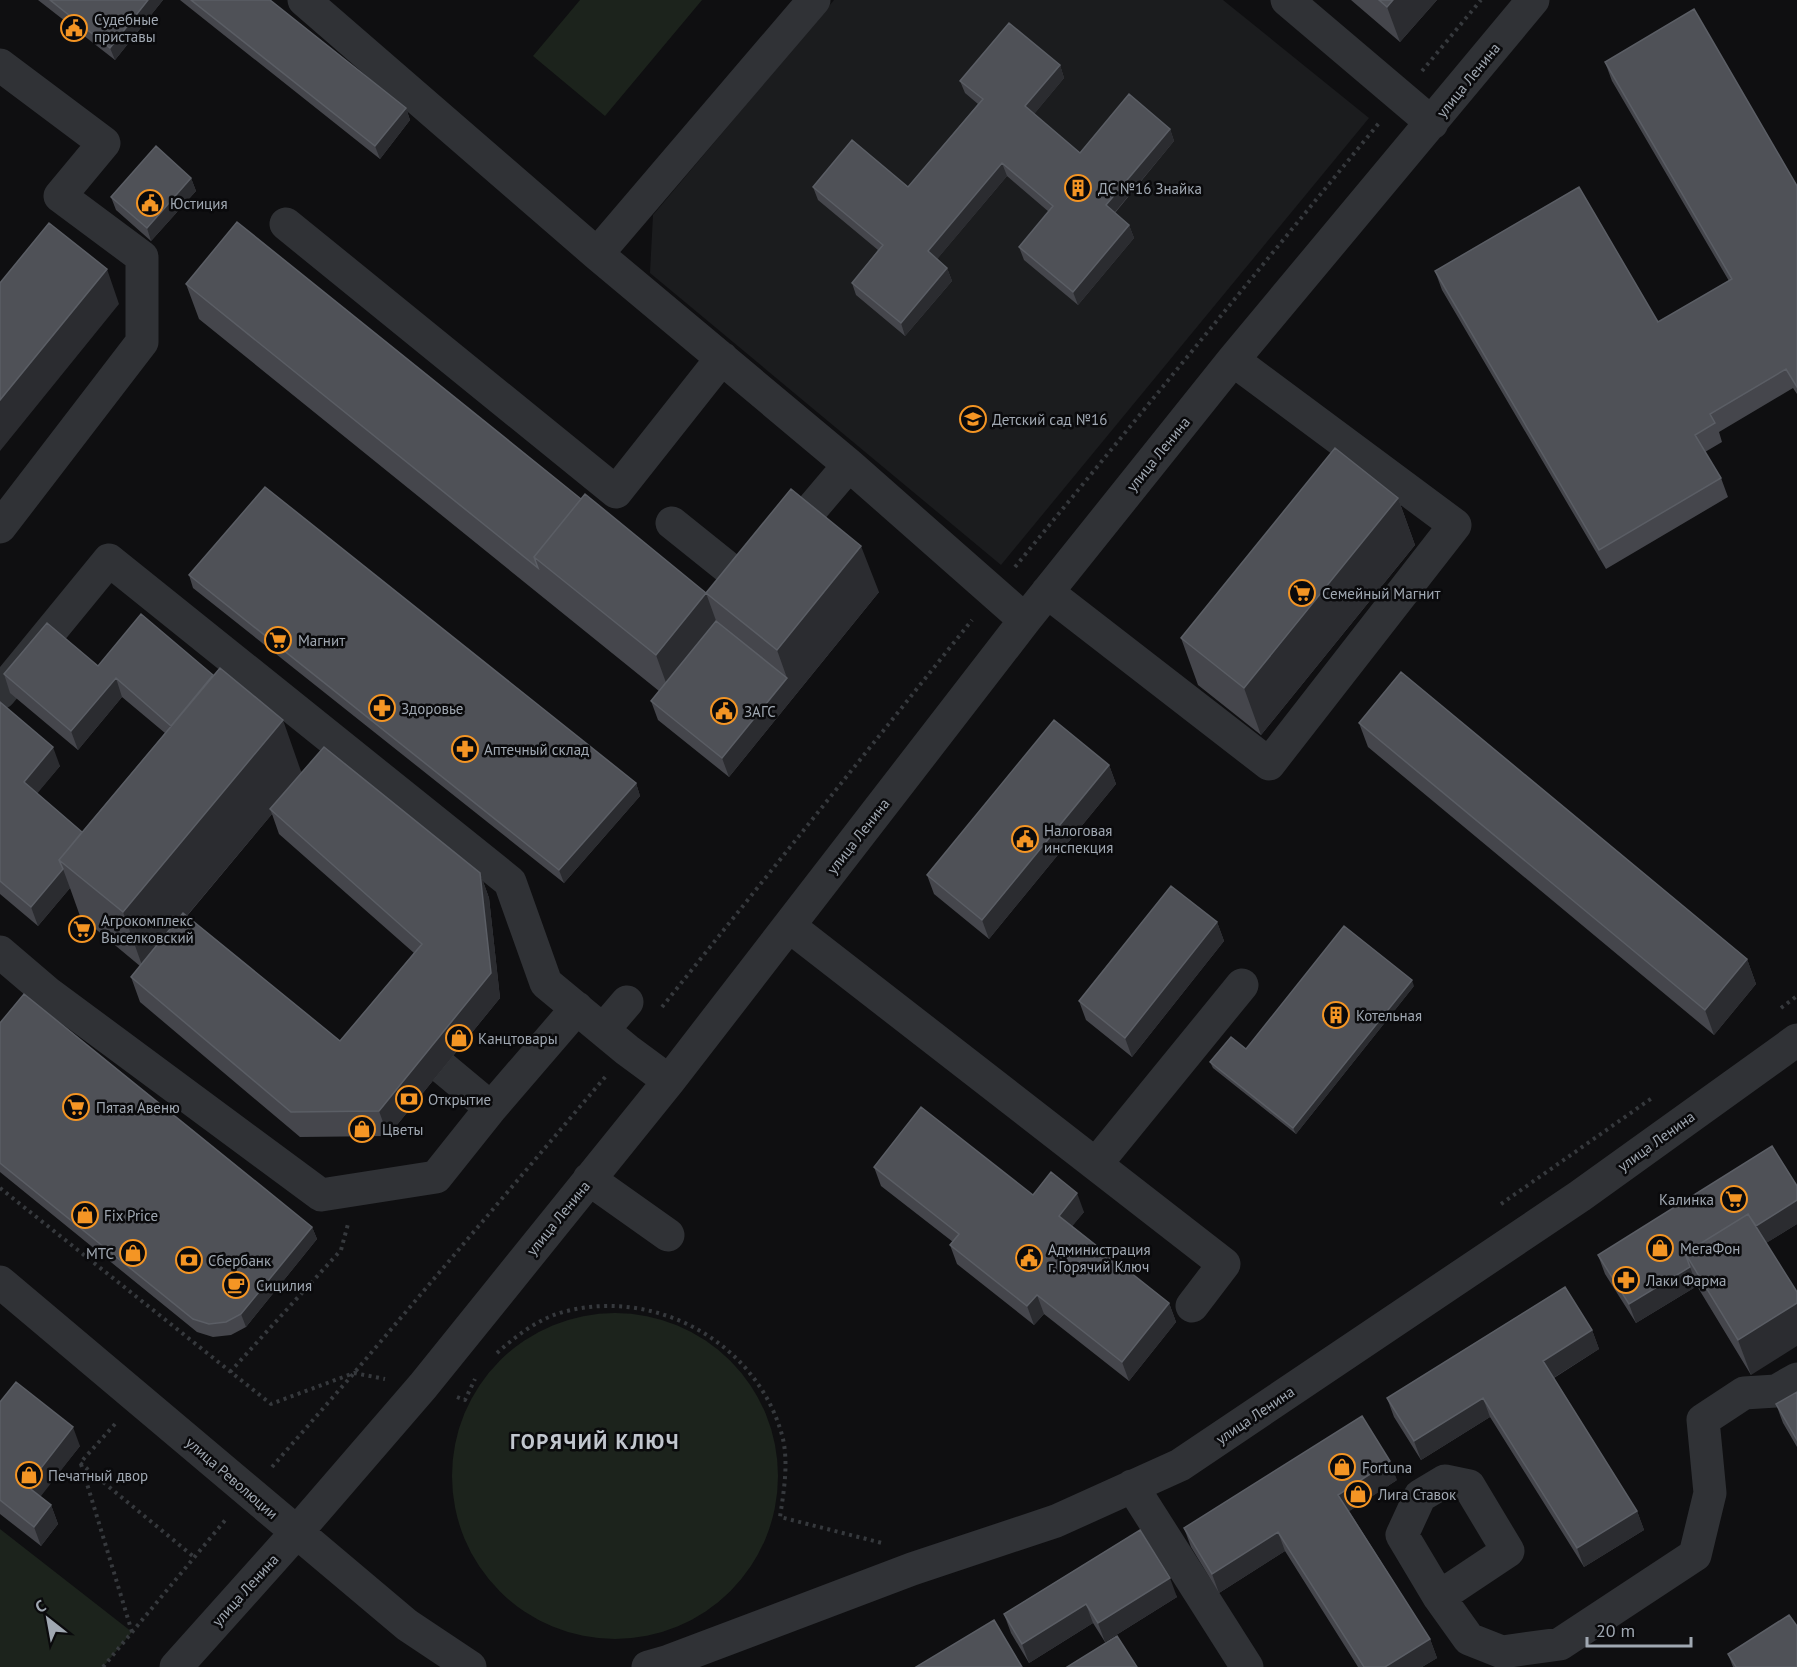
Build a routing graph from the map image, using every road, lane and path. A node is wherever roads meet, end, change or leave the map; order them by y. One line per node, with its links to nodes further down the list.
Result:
1 (304, 0): 10 (street)
2 (814, 0): 10 (street)
3 (1287, 0): 7 (street)
4 (1481, 0): 7 (path)
5 (1533, 0): 8 (street, улица Ленина)
6 (0, 65): 15 (street)
7 (1400, 96): 8 (street); 17 (path)
8 (1432, 123): 12 (street, улица Ленина)
9 (286, 224): 11 (street)
10 (597, 254): 11 (street)
11 (722, 358): 13 (street)
12 (1233, 360): 16 (street, улица Ленина); 16 (street)
13 (849, 465): 14 (street); 17 (street)
14 (672, 523)
15 (0, 527)
16 (1047, 592): 18 (street, улица Ленина)
17 (993, 594): 18 (street); 27 (path)
18 (1025, 620): 20 (street, улица Ленина)
19 (0, 693): 25 (street)
20 (789, 926): 30 (street, улица Ленина); 33 (street)
21 (0, 952): 35 (street)
22 (1242, 985): 33 (street)
23 (1797, 996): 26 (path)
24 (627, 1002): 27 (street)
25 (577, 1008): 27 (street); 32 (street)
26 (1778, 1010)
27 (615, 1040): 30 (street); 45 (path)
28 (1797, 1040): 44 (street, улица Ленина)
29 (443, 1068): 32 (street)
30 (669, 1081): 34 (street, улица Ленина)
31 (1654, 1097): 36 (path)
32 (491, 1108): 35 (street)
33 (1096, 1164): 39 (street)
34 (589, 1179): 37 (street); 46 (street, улица Ленина)
35 (357, 1189): 40 (path)
36 (1492, 1211)
37 (668, 1235)
38 (0, 1282): 45 (street, улица Революции)
39 (1192, 1306)
40 (230, 1372)
41 (1797, 1379): 48 (street)
42 (117, 1421): 43 (path)
43 (80, 1463): 47 (path); 49 (path)
44 (1132, 1486): 53 (street, улица Ленина); 54 (street)
45 (249, 1492): 46 (street, улица Революции); 47 (path)
46 (296, 1533): 51 (street, улица Ленина); 52 (street, улица Революции)
47 (194, 1557): 49 (path)
48 (1439, 1597)
49 (132, 1632): 50 (path)
50 (103, 1667)
51 (176, 1667)
52 (470, 1667)
53 (648, 1667)
54 (1247, 1667)

